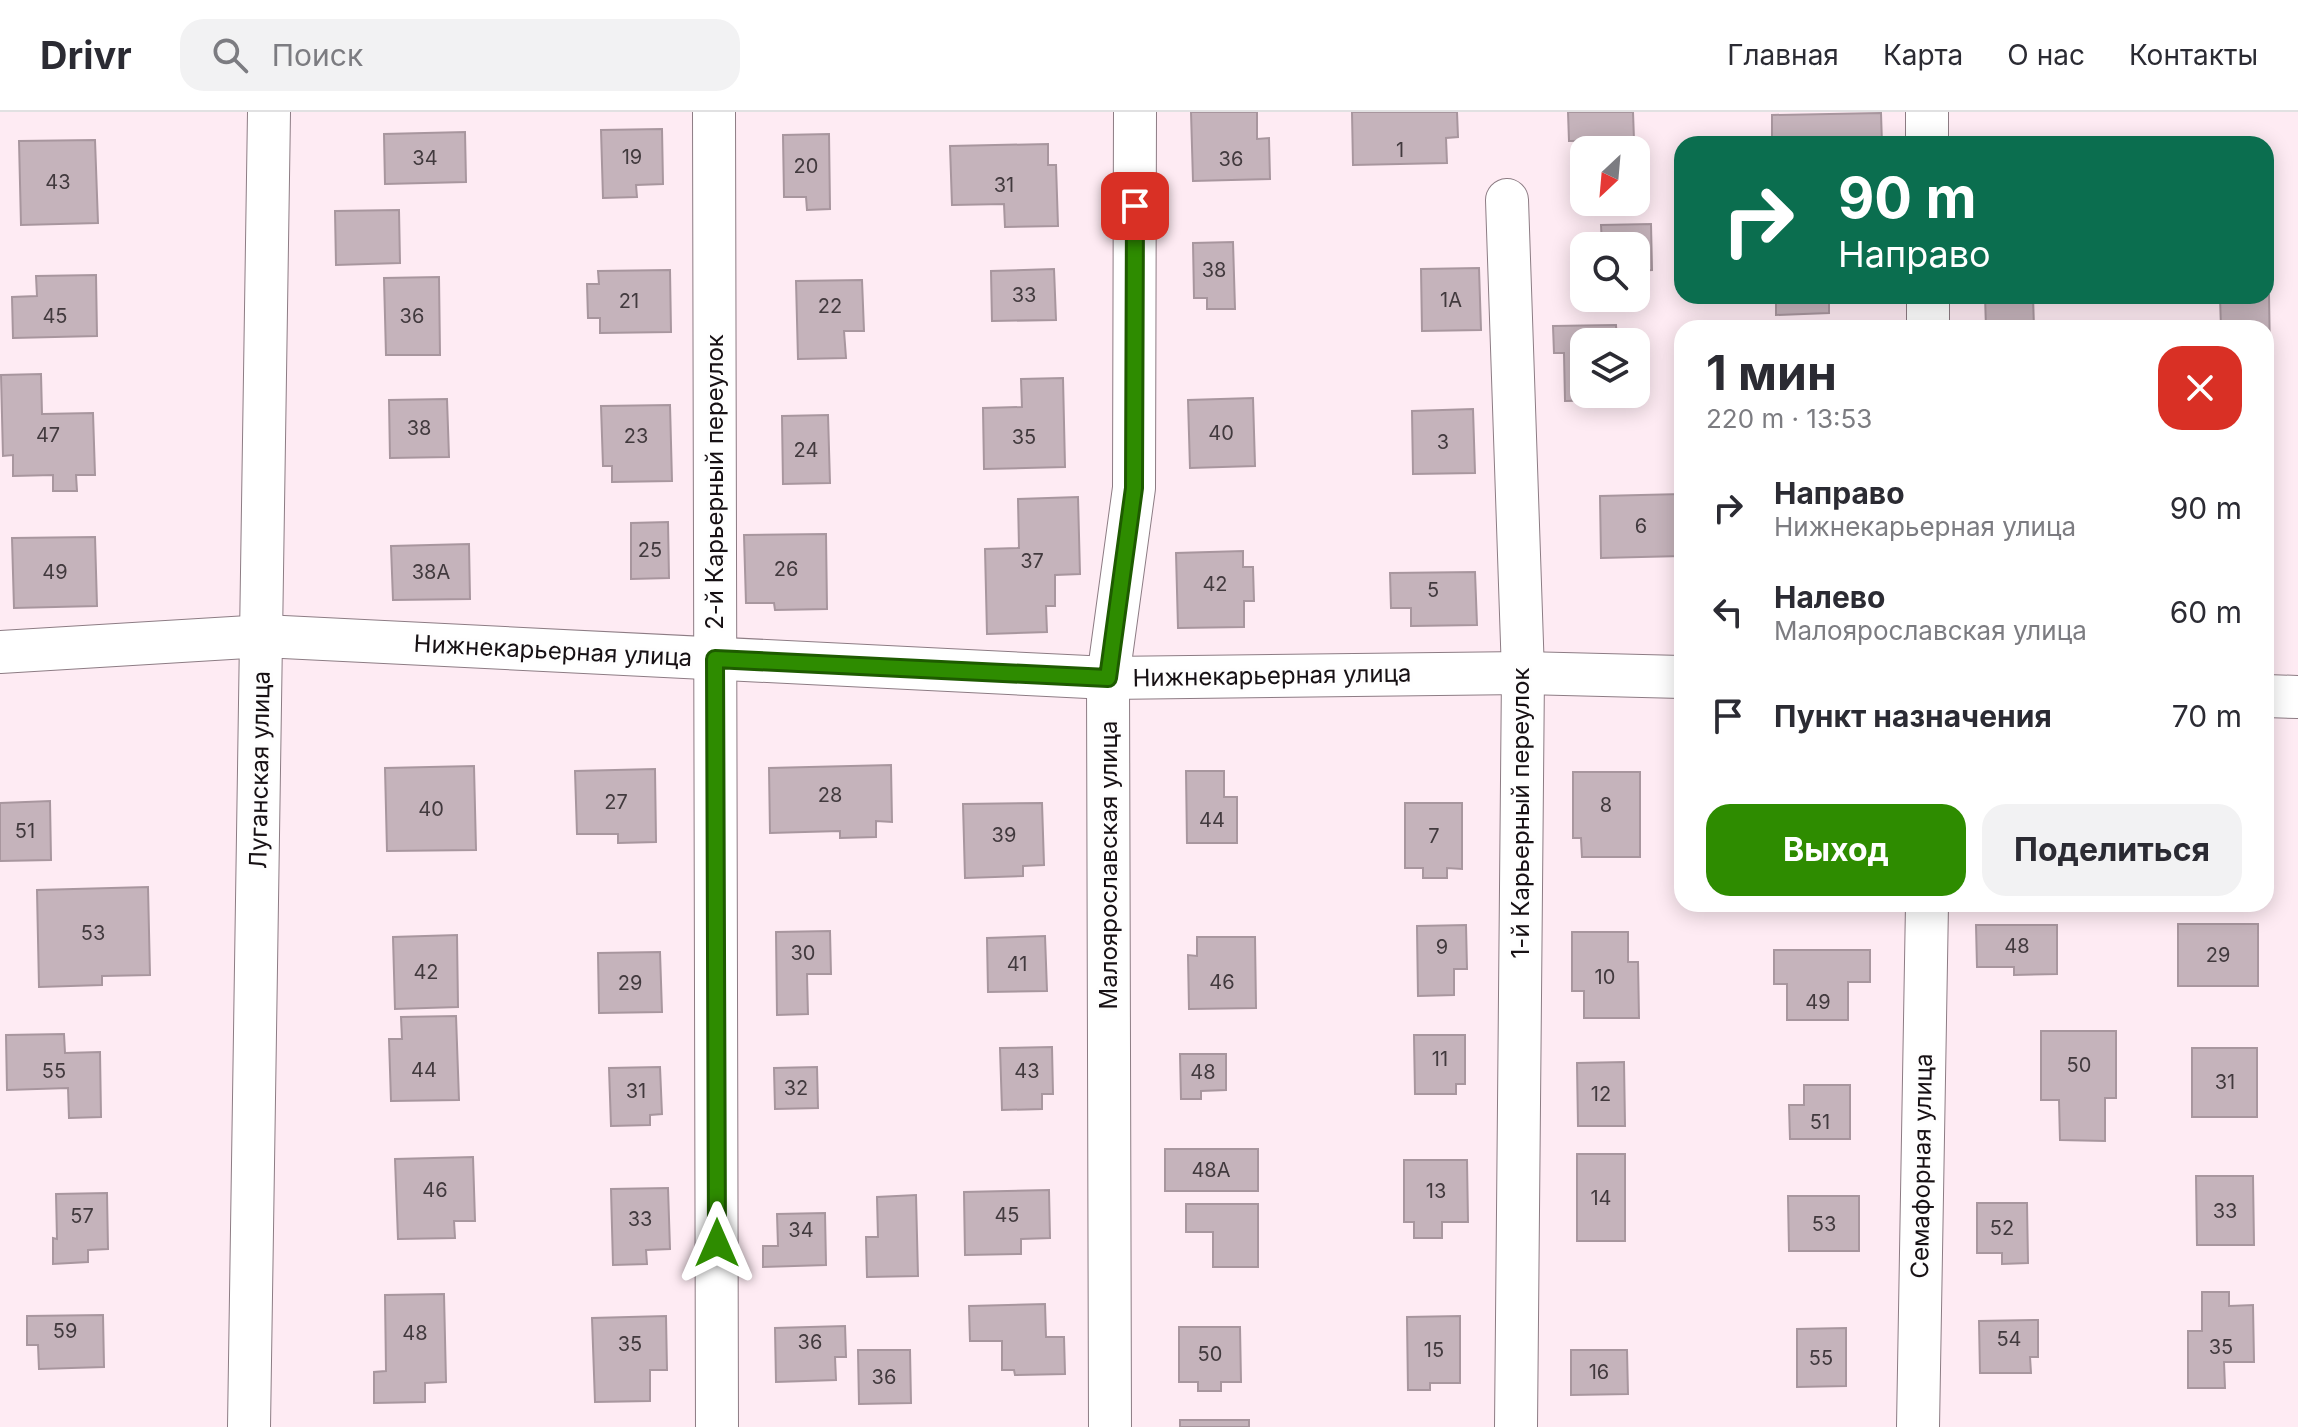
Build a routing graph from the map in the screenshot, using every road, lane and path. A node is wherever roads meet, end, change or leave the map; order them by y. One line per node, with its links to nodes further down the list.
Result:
1 (269, 112): 7 (street, Луганская улица)
2 (714, 112): 9 (street, 2-й Карьерный переулок)
3 (1135, 112): 12 (street, Малоярославская улица)
4 (1927, 112): 5 (street)
5 (1927, 136)
6 (1507, 200): 10 (street, 1-й Карьерный переулок)
7 (263, 636): 8 (street, Нижнекарьерная улица); 9 (street, Нижнекарьерная улица); 16 (street, Луганская улица)
8 (0, 652)
9 (715, 659): 12 (street, Нижнекарьерная улица); 17 (street, 2-й Карьерный переулок)
10 (1523, 673): 11 (street, Нижнекарьерная улица); 12 (street, Нижнекарьерная улица); 19 (street, 1-й Карьерный переулок)
11 (1674, 677)
12 (1108, 678): 18 (street, Малоярославская улица)
13 (2274, 696): 14 (street)
14 (2298, 697)
15 (1927, 912): 20 (street, Семафорная улица)
16 (249, 1427)
17 (717, 1427)
18 (1110, 1427)
19 (1516, 1427)
20 (1918, 1427)

